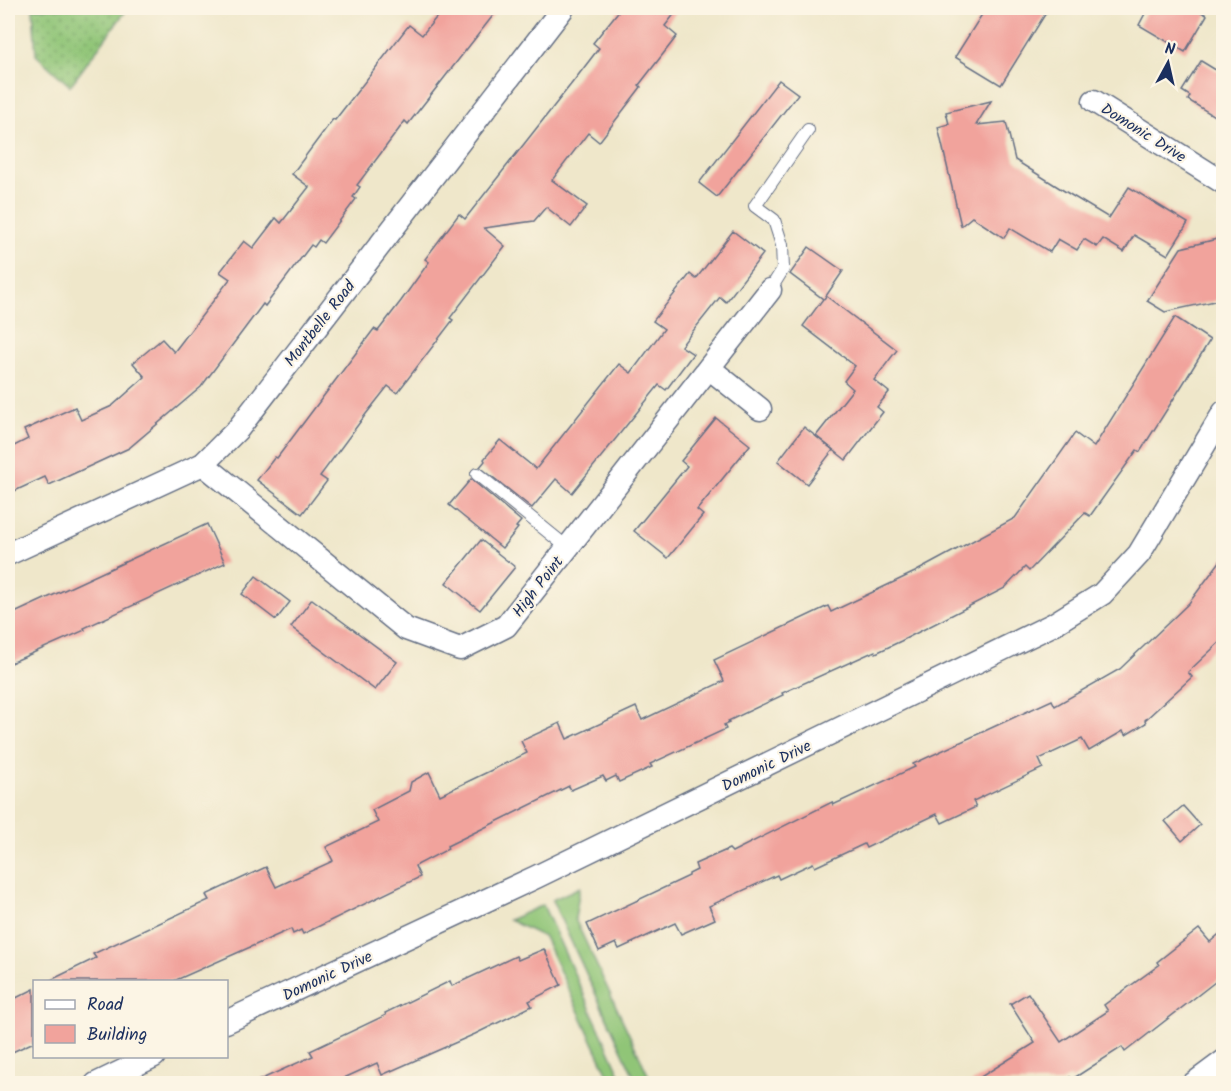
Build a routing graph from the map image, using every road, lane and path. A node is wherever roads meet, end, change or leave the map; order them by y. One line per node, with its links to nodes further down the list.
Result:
1 (563, 8): 9 (street, Montbelle Road)
2 (1094, 101): 4 (street, Domonic Drive)
3 (808, 130): 5 (lane)
4 (1224, 183)
5 (770, 290): 6 (street, High Point)
6 (708, 368): 7 (street); 11 (street, High Point)
7 (760, 409)
8 (1224, 412): 13 (street, Domonic Drive)
9 (203, 464): 11 (street, High Point); 12 (street, Montbelle Road)
10 (477, 474): 11 (lane)
11 (568, 548)
12 (8, 554)
13 (228, 1021)
14 (150, 1058): 16 (street)
15 (1224, 1060): 17 (street)
16 (96, 1083)
17 (1193, 1083)

